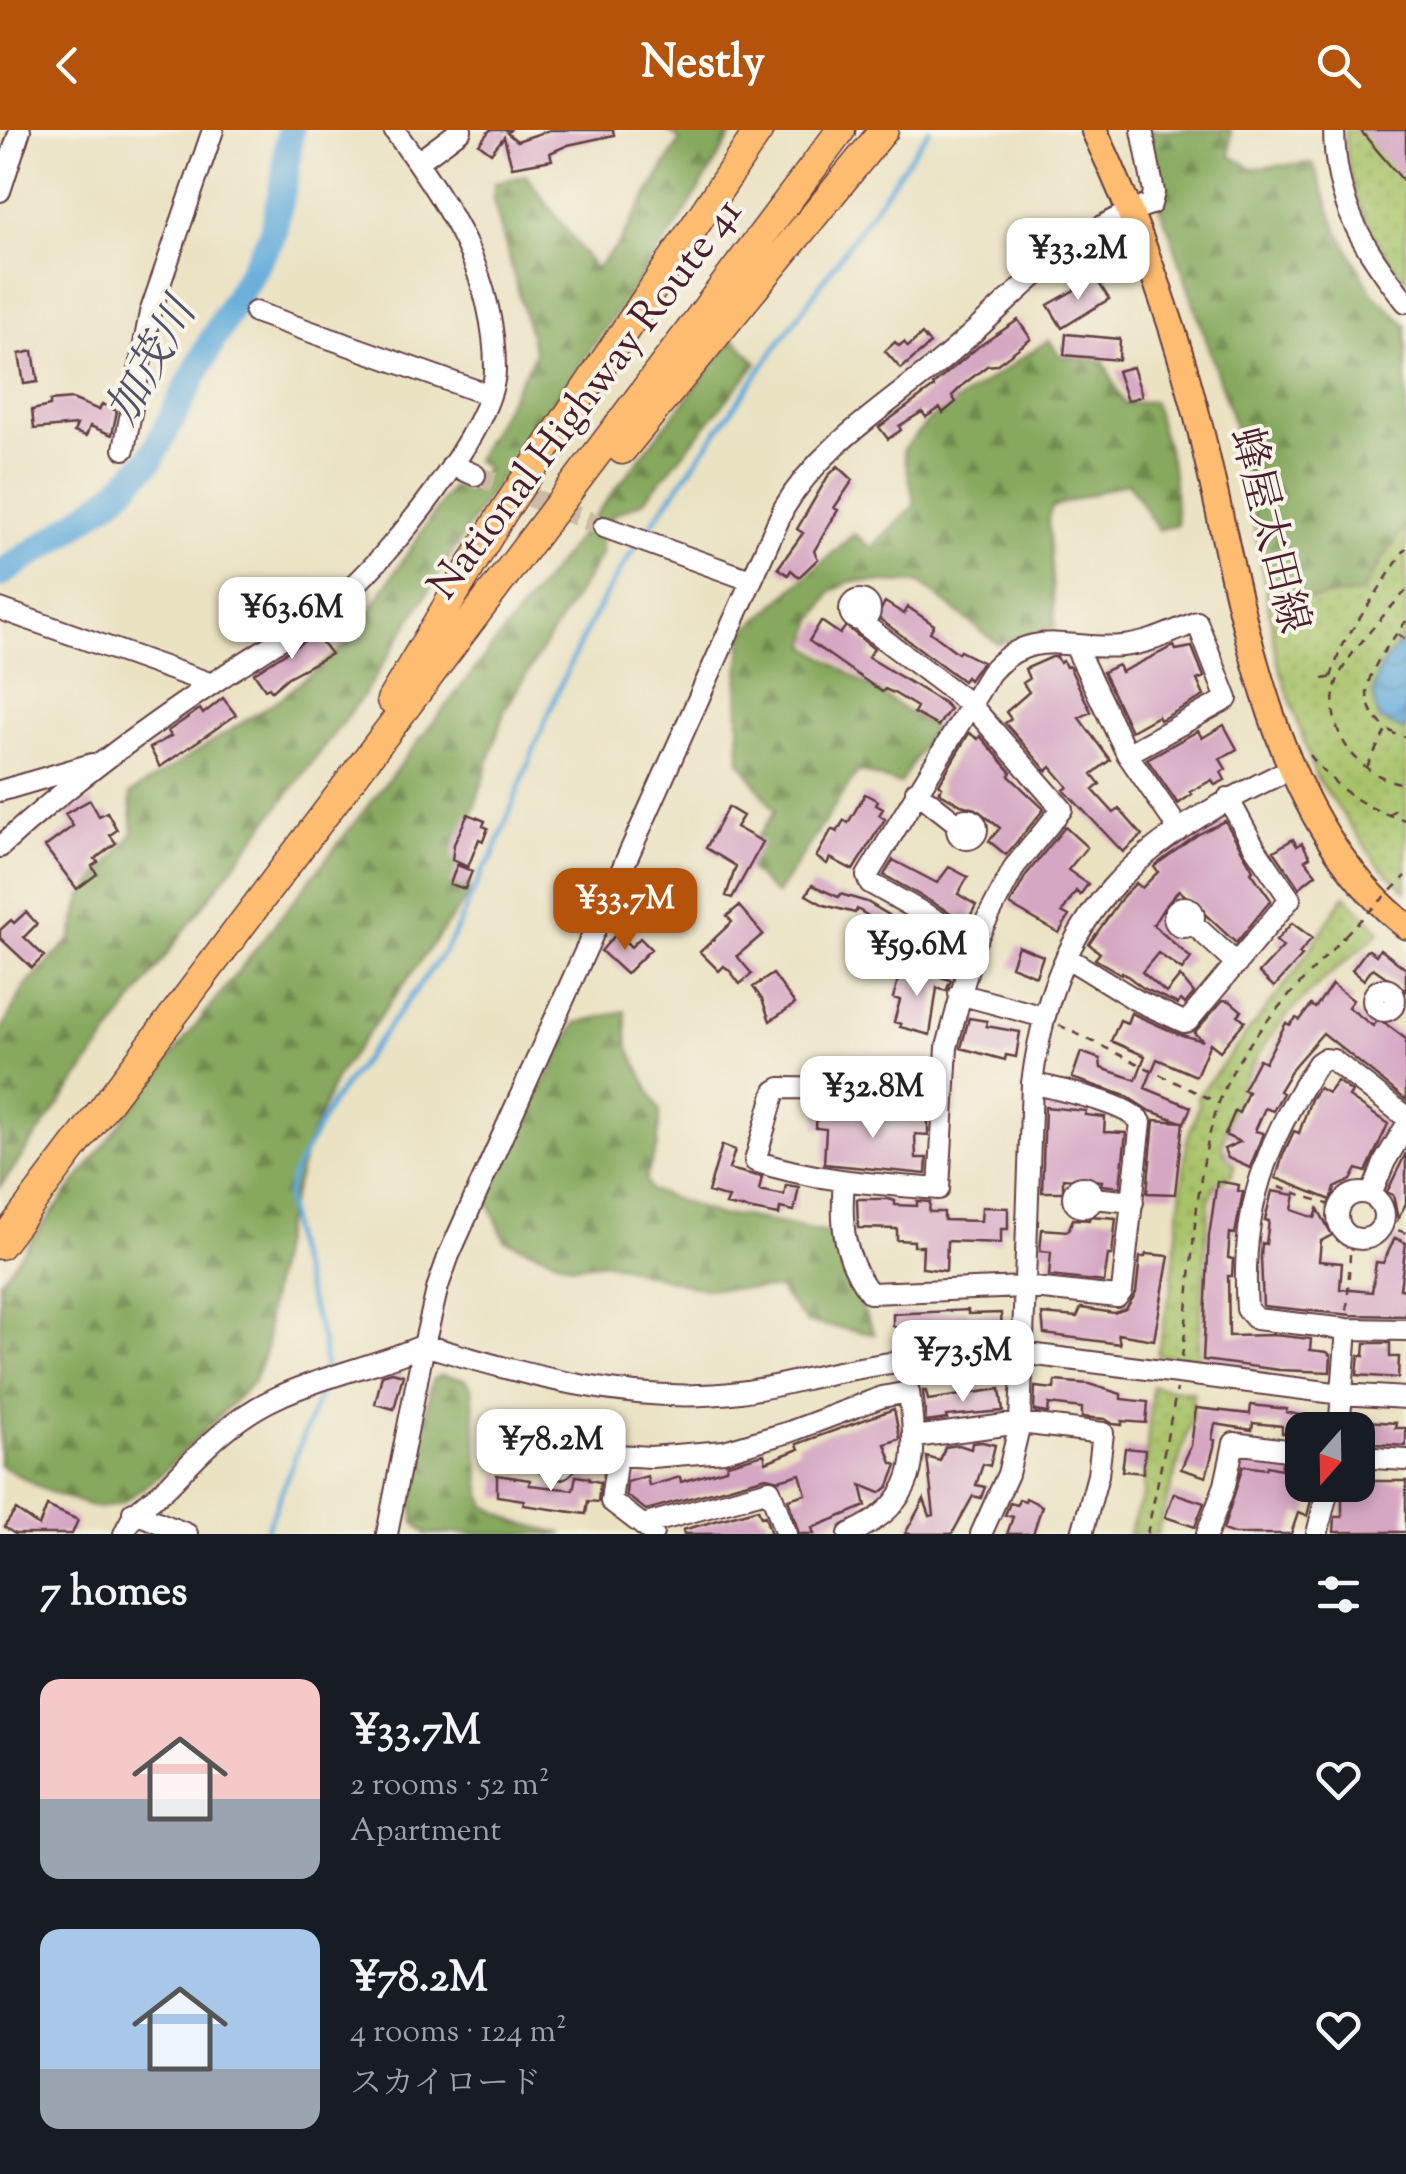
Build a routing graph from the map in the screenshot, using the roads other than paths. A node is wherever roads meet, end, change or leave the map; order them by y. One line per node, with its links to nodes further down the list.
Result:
1 (20, 130): 13 (street)
2 (213, 130): 18 (street)
3 (394, 130): 12 (street)
4 (461, 130): 12 (street)
5 (759, 130): 38 (highway)
6 (832, 130): 38 (highway, National Highway Route 41)
7 (841, 130): 24 (highway, National Highway Route 41)
8 (884, 130): 24 (highway)
9 (1094, 130): 14 (main road, 蜂屋太田線)
10 (1142, 130): 14 (street)
11 (1334, 130): 15 (street)
12 (418, 162): 17 (street)
13 (0, 191)
14 (1132, 210): 22 (street); 31 (main road, 蜂屋太田線)
15 (1406, 302)
16 (255, 312): 17 (street)
17 (489, 394): 19 (street)
18 (124, 449)
19 (452, 465): 20 (street); 27 (street)
20 (476, 474)
21 (604, 527): 22 (street)
22 (750, 580): 59 (street)
23 (0, 608): 27 (street)
24 (474, 614): 55 (highway, National Highway Route 41)
25 (863, 619): 28 (street)
26 (1074, 646): 28 (street); 29 (street); 29 (street)
27 (212, 684): 30 (street)
28 (970, 704): 33 (street); 41 (street)
29 (1127, 754): 36 (street)
30 (108, 759): 32 (street); 37 (street)
31 (1301, 762): 34 (street); 40 (main road, 蜂屋太田線)
32 (0, 791)
33 (916, 791): 35 (street); 41 (street)
34 (1228, 798): 36 (street); 43 (street)
35 (958, 824)
36 (1178, 828): 42 (street)
37 (0, 847)
38 (256, 894): 54 (highway, National Highway Route 41)
39 (1192, 924): 43 (street)
40 (1406, 926)
41 (975, 942): 44 (street)
42 (1066, 957): 43 (street); 45 (street)
43 (1237, 964)
44 (959, 994): 45 (street); 46 (street)
45 (1044, 1018): 47 (street)
46 (942, 1079): 50 (street); 50 (street)
47 (1032, 1083): 53 (street); 56 (street)
48 (1406, 1117): 57 (street)
49 (1406, 1126): 51 (street)
50 (844, 1182): 56 (street)
51 (1371, 1195): 51 (street)
52 (1093, 1198): 53 (street)
53 (1133, 1202): 56 (street)
54 (0, 1232)
55 (0, 1245)
56 (1025, 1287): 60 (street)
57 (1346, 1329): 58 (street); 61 (street)
58 (1406, 1330)
59 (424, 1345): 60 (street); 72 (street); 76 (street)
60 (1021, 1353): 61 (street); 64 (street)
61 (1342, 1394): 62 (street); 63 (street)
62 (1406, 1398)
63 (1340, 1412)
64 (1020, 1424): 65 (street); 79 (street); 80 (street)
65 (915, 1437): 68 (street); 78 (street)
66 (1285, 1450): 81 (street)
67 (565, 1452): 68 (street)
68 (617, 1456): 73 (street)
69 (1375, 1458): 70 (street)
70 (1406, 1460)
71 (1325, 1502): 82 (street)
72 (134, 1512): 74 (street); 75 (street)
73 (649, 1530): 77 (street)
74 (124, 1534)
75 (187, 1534)
76 (387, 1534)
77 (786, 1534)
78 (849, 1534)
79 (982, 1534)
80 (1082, 1534)
81 (1207, 1534)
82 (1316, 1534)

